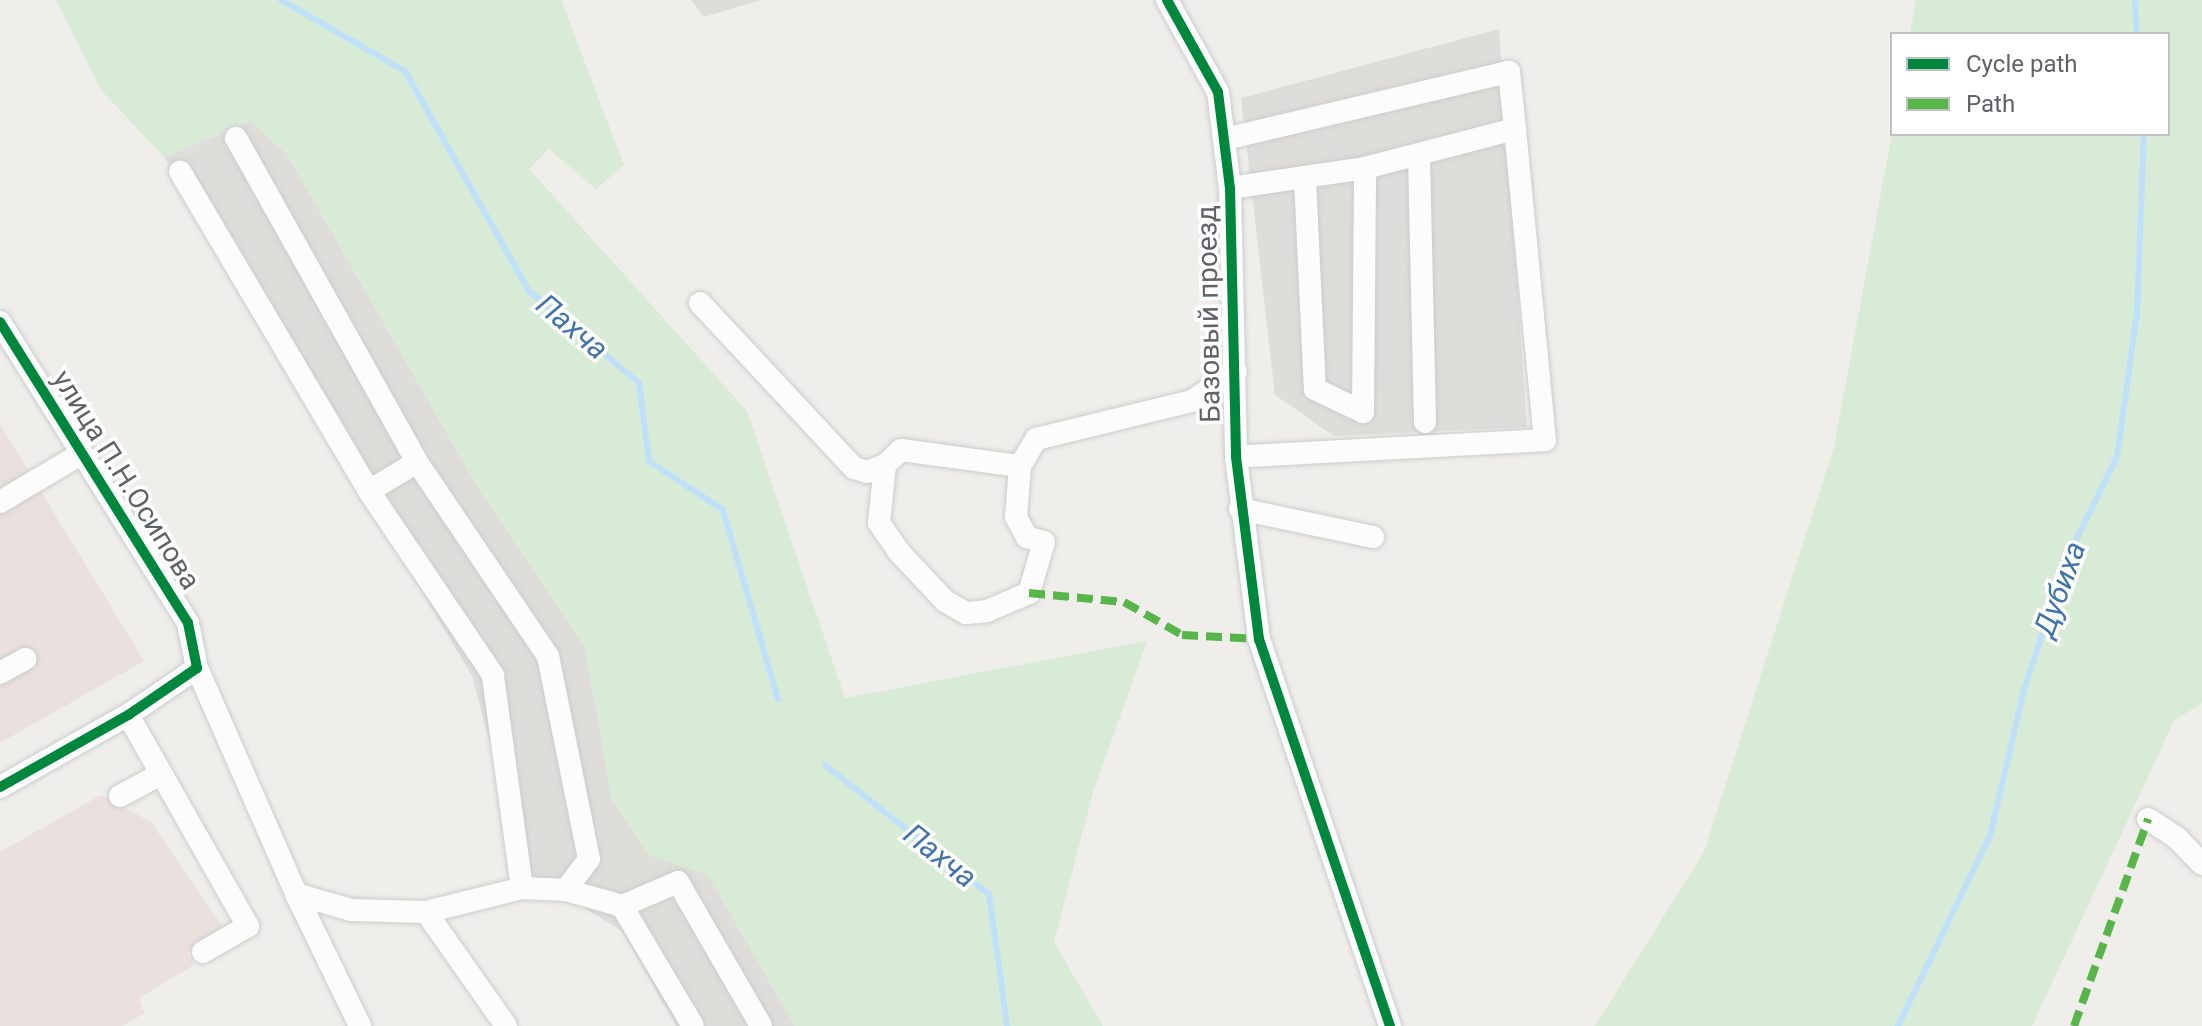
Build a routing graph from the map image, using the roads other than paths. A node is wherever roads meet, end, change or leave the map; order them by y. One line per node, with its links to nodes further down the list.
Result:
1 (1167, 0): 4 (street, Базовый проезд)
2 (1515, 129): 4 (street); 5 (street); 15 (street)
3 (236, 138): 16 (street)
4 (1225, 139): 9 (street, Базовый проезд)
5 (1419, 157): 6 (street); 13 (street)
6 (1365, 168): 8 (street); 8 (street)
7 (180, 172): 19 (street)
8 (1305, 179): 9 (street)
9 (1230, 188): 12 (street, Базовый проезд)
10 (700, 303): 17 (street)
11 (0, 322): 14 (street, улица П.Н.Осипова)
12 (1236, 371): 15 (street, Базовый проезд); 18 (street)
13 (1425, 422)
14 (81, 454): 20 (street); 24 (street, улица П.Н.Осипова)
15 (1236, 457): 21 (street, Базовый проезд)
16 (417, 462): 19 (street); 33 (street)
17 (885, 465): 18 (street); 18 (street)
18 (1020, 466)
19 (369, 491): 32 (street)
20 (0, 502)
21 (1240, 509): 22 (street); 42 (street, Базовый проезд)
22 (1373, 537)
23 (25, 659): 25 (street)
24 (197, 668): 26 (street); 34 (street, улица П.Н.Осипова)
25 (0, 673)
26 (128, 715): 27 (street); 28 (street)
27 (159, 775): 29 (street); 37 (street)
28 (0, 787)
29 (120, 796)
30 (2148, 819): 31 (street)
31 (2202, 864)
32 (522, 888): 33 (street); 36 (street)
33 (566, 890): 35 (street)
34 (296, 894): 36 (street); 38 (street, улица П.Н.Осипова)
35 (622, 906): 40 (street); 41 (street)
36 (426, 912): 39 (street)
37 (203, 952)
38 (360, 1026)
39 (506, 1026)
40 (693, 1026)
41 (761, 1026)
42 (1390, 1026)

